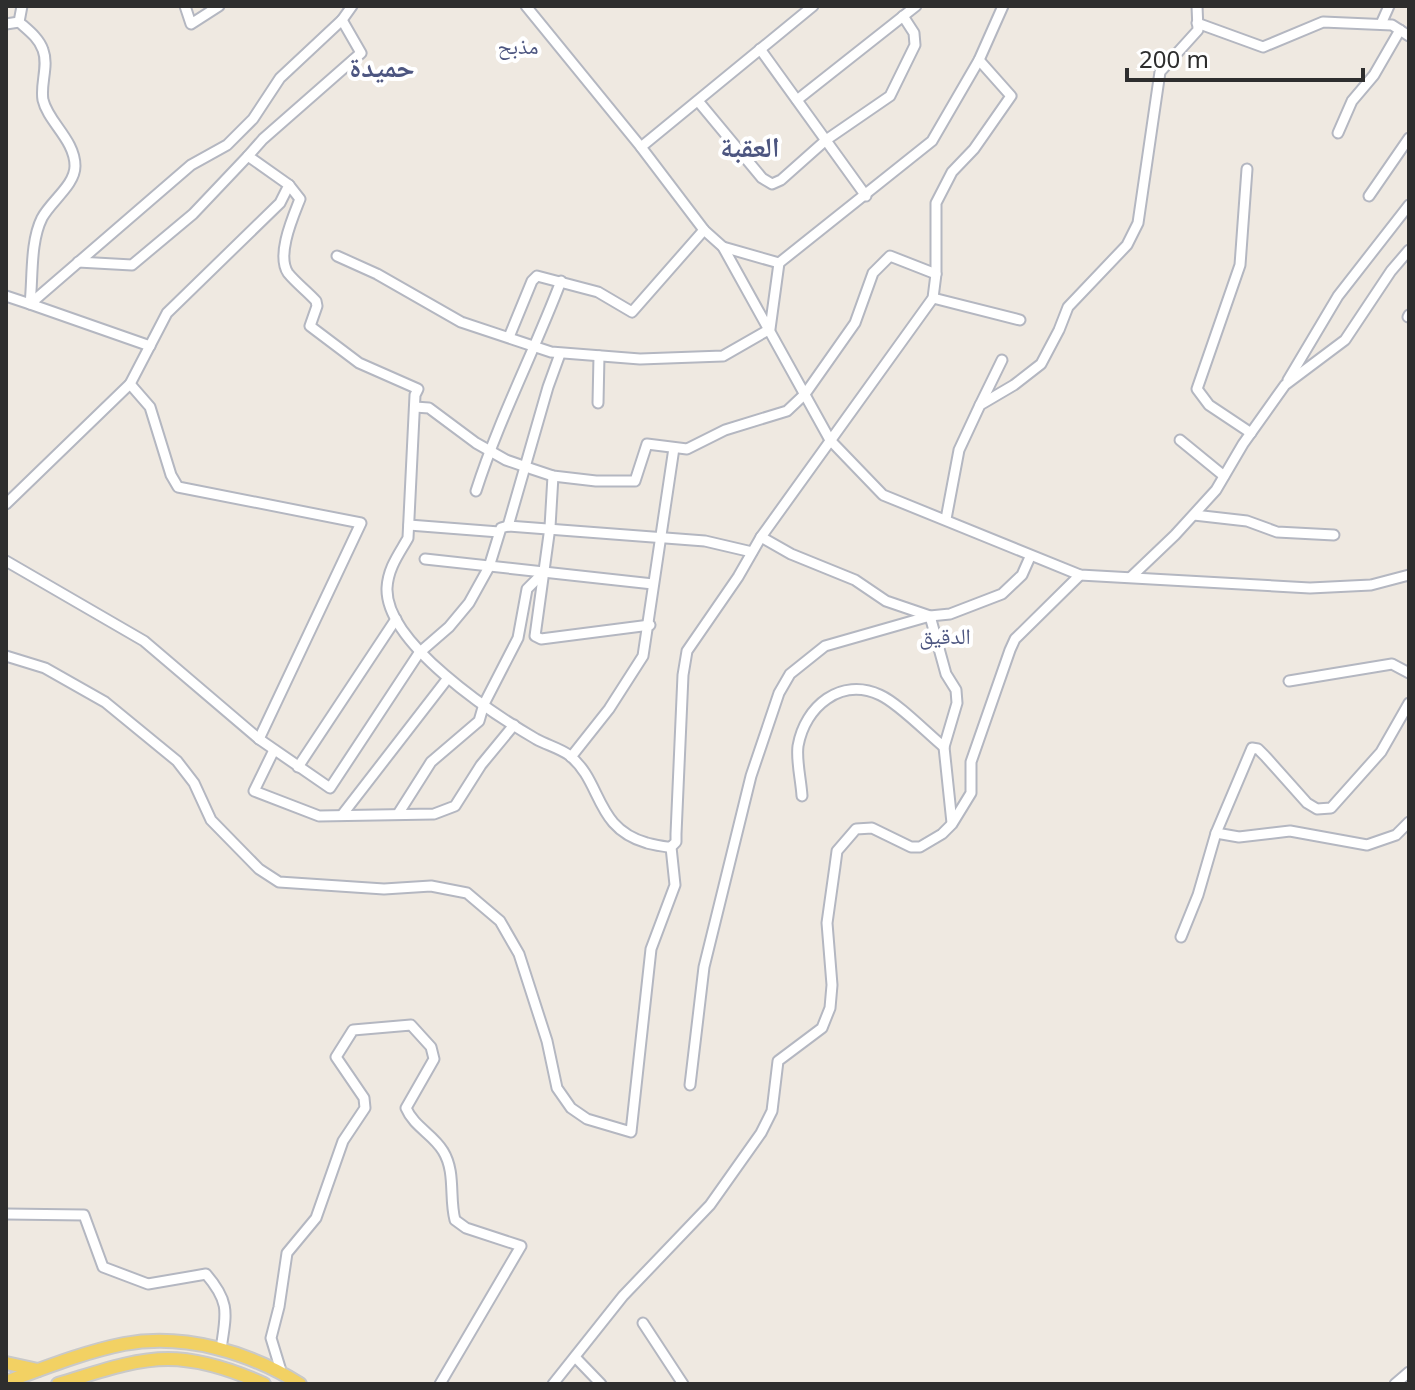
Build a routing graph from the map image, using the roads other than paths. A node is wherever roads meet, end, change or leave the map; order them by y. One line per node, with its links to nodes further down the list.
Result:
1 (22, 6): 13 (street)
2 (185, 6): 3 (street)
3 (219, 6)
4 (352, 6): 12 (street)
5 (526, 6): 25 (street)
6 (813, 6): 18 (street)
7 (916, 6): 11 (street)
8 (1003, 6): 19 (street)
9 (1197, 6): 14 (street)
10 (1389, 6): 16 (street)
11 (903, 16): 20 (street); 24 (street)
12 (342, 20): 26 (street); 36 (street)
13 (19, 22): 15 (street); 42 (street)
14 (1197, 23): 16 (street); 55 (street)
15 (6, 24)
16 (1381, 24): 17 (street)
17 (1404, 33): 22 (street)
18 (760, 49): 20 (street); 21 (street)
19 (979, 60): 29 (street); 38 (street)
20 (797, 100): 24 (street)
21 (698, 101): 24 (street); 25 (street)
22 (1338, 133)
23 (1409, 138): 30 (street)
24 (826, 140): 29 (street)
25 (641, 147): 32 (street)
26 (248, 156): 28 (street); 36 (street)
27 (1247, 169): 57 (street)
28 (289, 185): 46 (street); 56 (street)
29 (866, 196): 37 (street)
30 (1369, 196)
31 (1409, 205): 52 (street)
32 (704, 230): 33 (street); 39 (street)
33 (723, 247): 37 (street); 44 (street)
34 (1409, 250): 52 (street)
35 (337, 256): 45 (street)
36 (78, 262): 42 (street)
37 (779, 263): 44 (street)
38 (936, 274): 41 (street); 53 (street)
39 (561, 281): 45 (street); 47 (street)
40 (6, 296): 42 (street)
41 (933, 298): 43 (street); 58 (street)
42 (30, 304): 46 (street)
43 (1020, 320)
44 (770, 329): 49 (street); 53 (street)
45 (509, 337): 47 (street)
46 (150, 346): 51 (street)
47 (536, 346): 48 (street); 61 (street)
48 (560, 354): 49 (street); 62 (street)
49 (599, 356): 54 (street)
50 (1002, 360): 55 (street)
51 (130, 384): 66 (street); 96 (street)
52 (1285, 385): 57 (street)
53 (805, 394): 58 (street); 60 (street)
54 (598, 403)
55 (980, 405): 68 (street)
56 (415, 407): 61 (street); 69 (street)
57 (1251, 433): 64 (street)
58 (830, 440): 68 (street); 74 (street)
59 (1180, 440): 64 (street)
60 (674, 448): 63 (street); 73 (street)
61 (489, 451): 62 (street); 65 (street)
62 (525, 467): 63 (street); 71 (street)
63 (553, 476): 70 (street)
64 (1224, 476): 67 (street)
65 (476, 491)
66 (6, 504)
67 (1194, 515): 72 (street); 83 (street)
68 (946, 519): 76 (street)
69 (409, 525): 71 (street); 86 (street)
70 (550, 527): 71 (street); 73 (street); 80 (street)
71 (503, 529): 79 (street)
72 (1334, 535)
73 (661, 537): 75 (street); 84 (street)
74 (761, 537): 75 (street); 85 (street)
75 (752, 552): 107 (street)
76 (1030, 557): 81 (street); 85 (street)
77 (425, 559): 79 (street)
78 (6, 561): 96 (street)
79 (489, 567): 80 (street); 88 (street)
80 (545, 571): 84 (street); 87 (street); 94 (street)
81 (1080, 575): 83 (street); 105 (street)
82 (1409, 575): 83 (street)
83 (1131, 577)
84 (653, 584): 87 (street)
85 (930, 616): 97 (street); 109 (street)
86 (396, 619): 88 (street); 100 (street)
87 (650, 625): 99 (street)
88 (419, 653): 91 (street); 100 (street)
89 (6, 656): 107 (street)
90 (1409, 673): 92 (street)
91 (448, 678): 94 (street); 103 (street)
92 (1289, 681)
93 (1409, 703): 106 (street)
94 (484, 704): 95 (street); 102 (street)
95 (514, 725): 99 (street); 102 (street)
96 (259, 739): 98 (street)
97 (944, 747): 101 (street); 105 (street)
98 (274, 750): 100 (street); 103 (street)
99 (571, 757): 107 (street)
100 (298, 767)
101 (802, 796)
102 (398, 814): 103 (street)
103 (342, 815)
104 (1409, 822): 106 (street)
105 (952, 824): 113 (street)
106 (1216, 833): 108 (street)
107 (671, 847)
108 (1181, 937)
109 (690, 1085)
110 (6, 1214): 112 (street)
111 (643, 1323): 125 (street)
112 (221, 1349): 115 (main road); 117 (main road)
113 (575, 1357): 123 (street); 124 (street)
114 (6, 1363): 115 (main road)
115 (38, 1370): 118 (main road)
116 (1409, 1372): 126 (street)
117 (282, 1374): 121 (main road); 122 (street)
118 (6, 1382)
119 (58, 1384): 120 (main road)
120 (264, 1384)
121 (300, 1384)
122 (440, 1384)
123 (553, 1384)
124 (601, 1384)
125 (683, 1384)
126 (1395, 1384)

